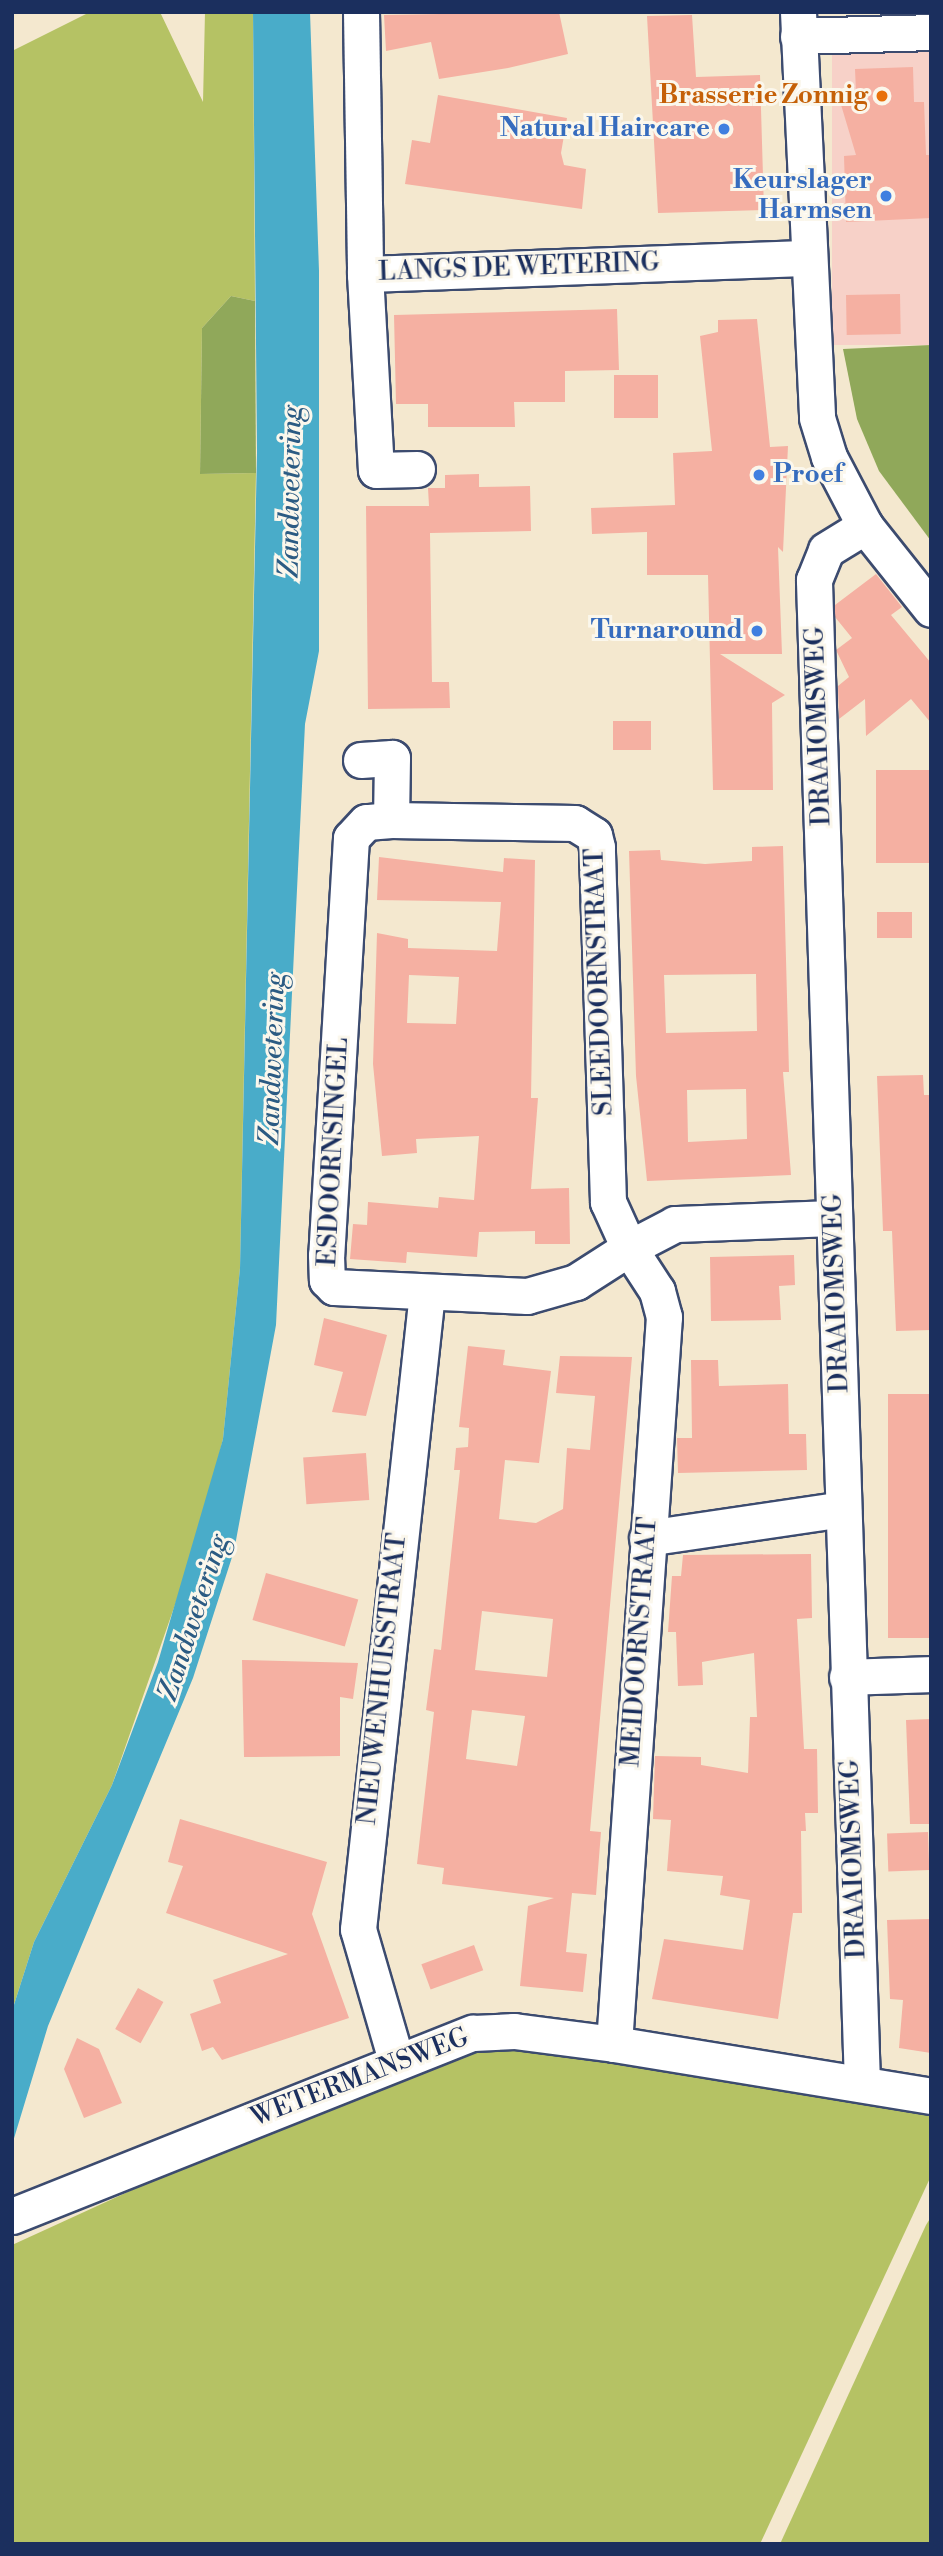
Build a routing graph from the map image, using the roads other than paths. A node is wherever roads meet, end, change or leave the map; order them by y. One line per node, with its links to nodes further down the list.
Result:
1 (361, 12): 5 (street, LANGS DE WETERING)
2 (798, 24): 3 (street); 4 (street)
3 (931, 32)
4 (807, 258): 5 (street, LANGS DE WETERING); 7 (street)
5 (365, 274): 6 (street)
6 (417, 469)
7 (865, 526): 8 (street); 11 (street, DRAAIOMSWEG)
8 (931, 609)
9 (361, 760): 10 (street)
10 (391, 820): 12 (street, SLEEDOORNSTRAAT); 13 (street, ESDOORNSINGEL)
11 (834, 1219): 12 (street, ESDOORNSINGEL); 14 (street, DRAAIOMSWEG)
12 (629, 1248): 13 (street, ESDOORNSINGEL); 15 (street, MEIDOORNSTRAAT)
13 (427, 1293): 19 (street, NIEUWENHUISSTRAAT)
14 (843, 1509): 15 (street); 17 (street, DRAAIOMSWEG)
15 (647, 1538): 18 (street, MEIDOORNSTRAAT)
16 (931, 1674): 17 (street)
17 (847, 1677): 20 (street, DRAAIOMSWEG)
18 (614, 2044): 19 (street, WETERMANSWEG); 20 (street, WETERMANSWEG)
19 (396, 2060): 22 (street, WETERMANSWEG)
20 (862, 2084): 21 (street, WETERMANSWEG)
21 (931, 2096)
22 (12, 2216)

